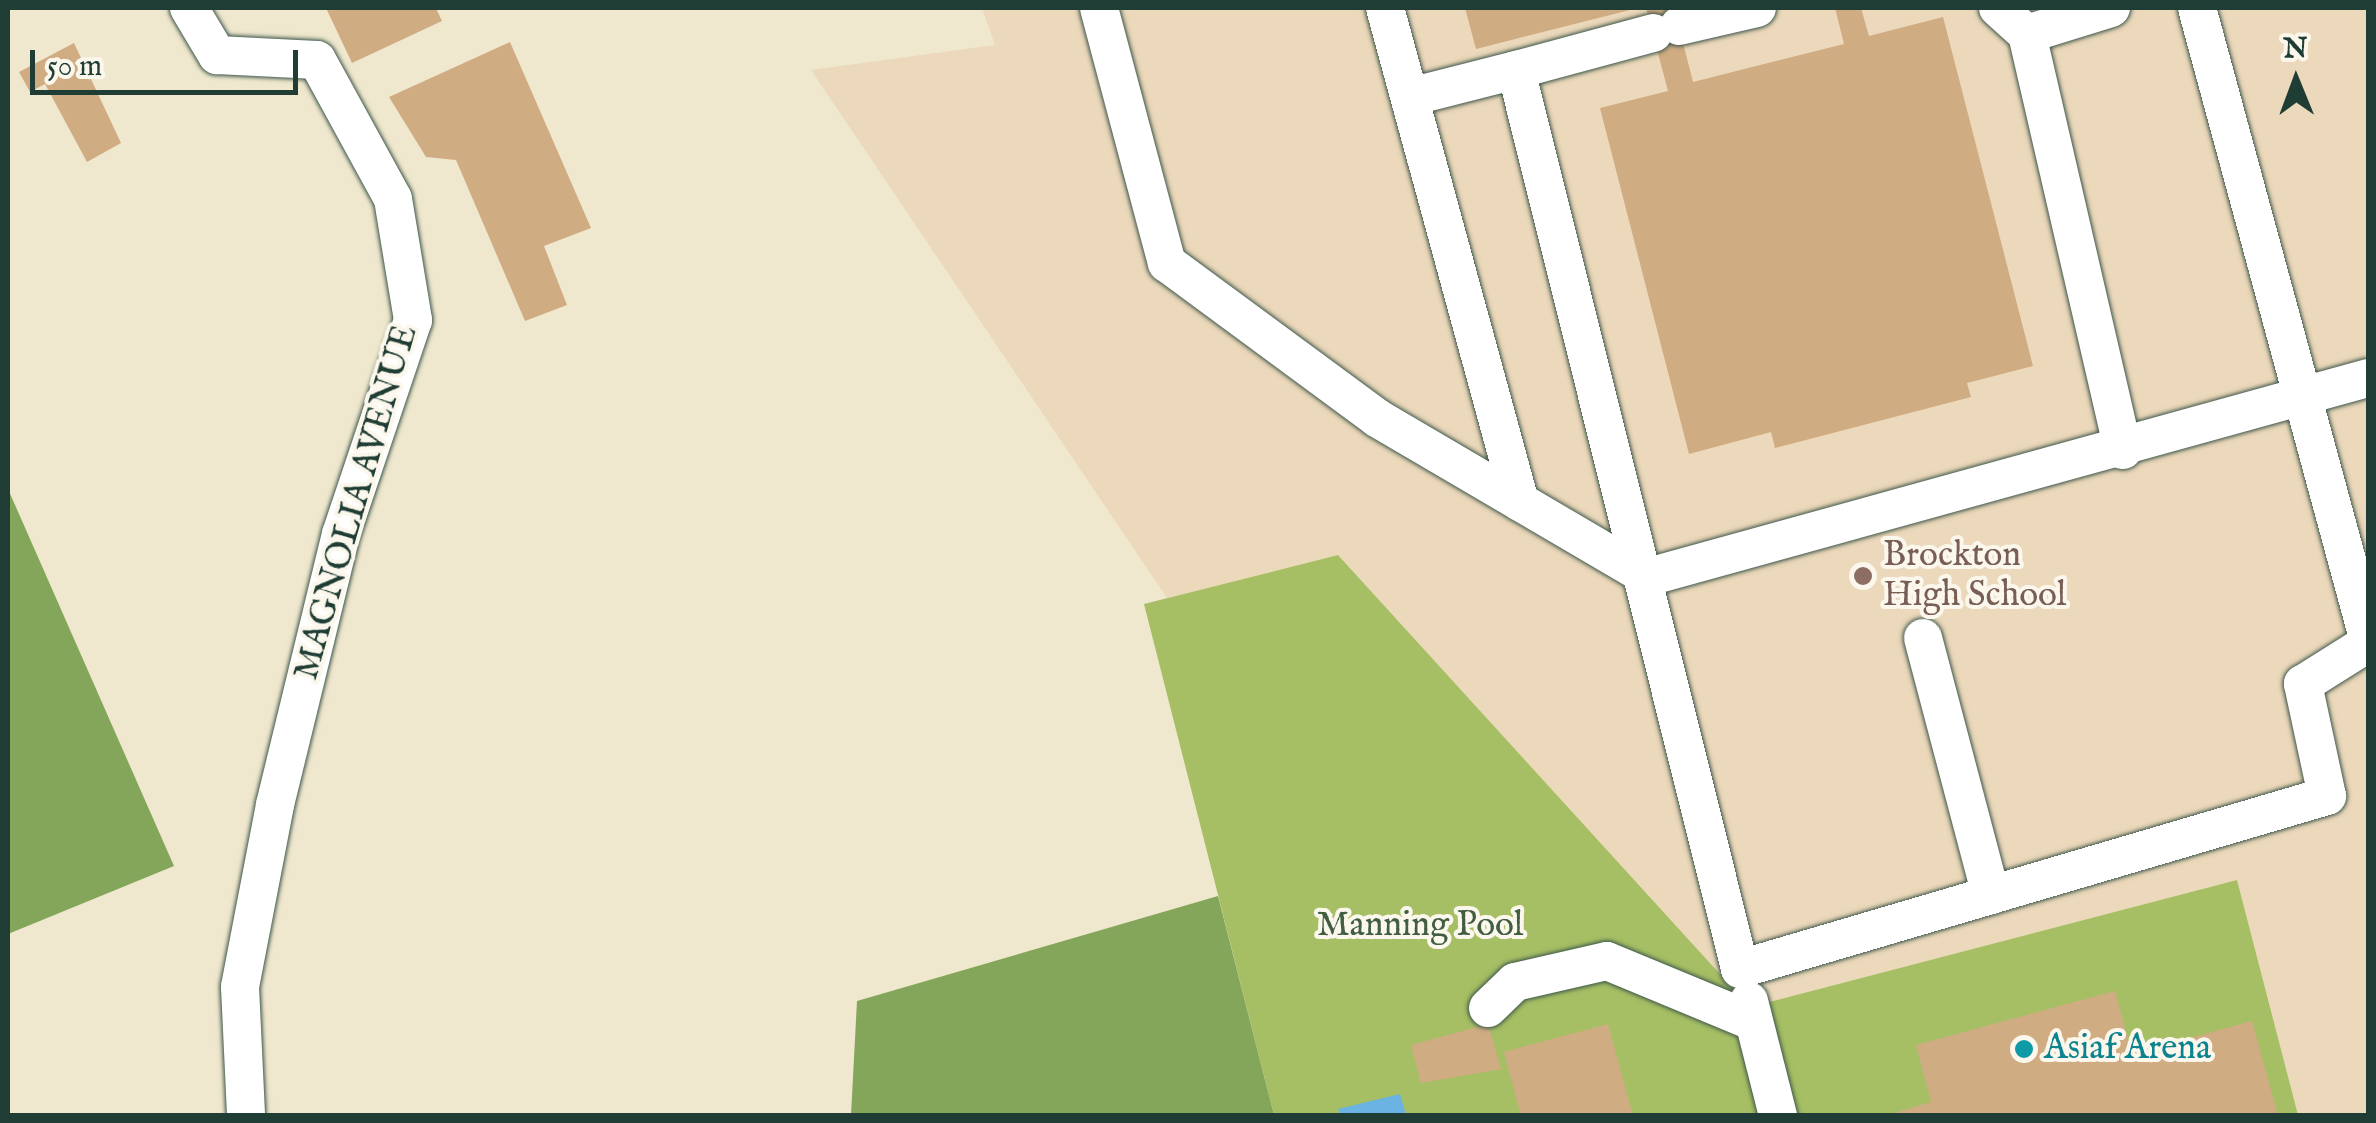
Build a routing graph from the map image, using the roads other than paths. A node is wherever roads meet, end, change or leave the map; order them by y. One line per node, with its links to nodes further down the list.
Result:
1 (189, 8): 22 (street, MAGNOLIA AVENUE)
2 (1099, 8): 14 (street)
3 (1385, 8): 10 (street)
4 (1756, 8): 9 (street)
5 (1998, 8): 8 (street)
6 (2111, 8): 8 (street)
7 (2198, 8): 12 (street)
8 (2027, 34): 13 (street)
9 (1516, 70): 10 (street); 15 (street)
10 (1410, 98): 14 (street)
11 (2368, 378): 12 (street)
12 (2304, 402): 13 (street); 17 (street)
13 (2123, 450): 15 (street)
14 (1520, 502): 15 (street)
15 (1648, 577): 19 (street)
16 (1923, 638): 18 (street)
17 (2368, 640): 18 (street)
18 (1991, 895): 19 (street)
19 (1740, 969): 21 (street)
20 (1488, 1008): 21 (street)
21 (1754, 1022): 23 (street)
22 (246, 1116)
23 (1778, 1116)

